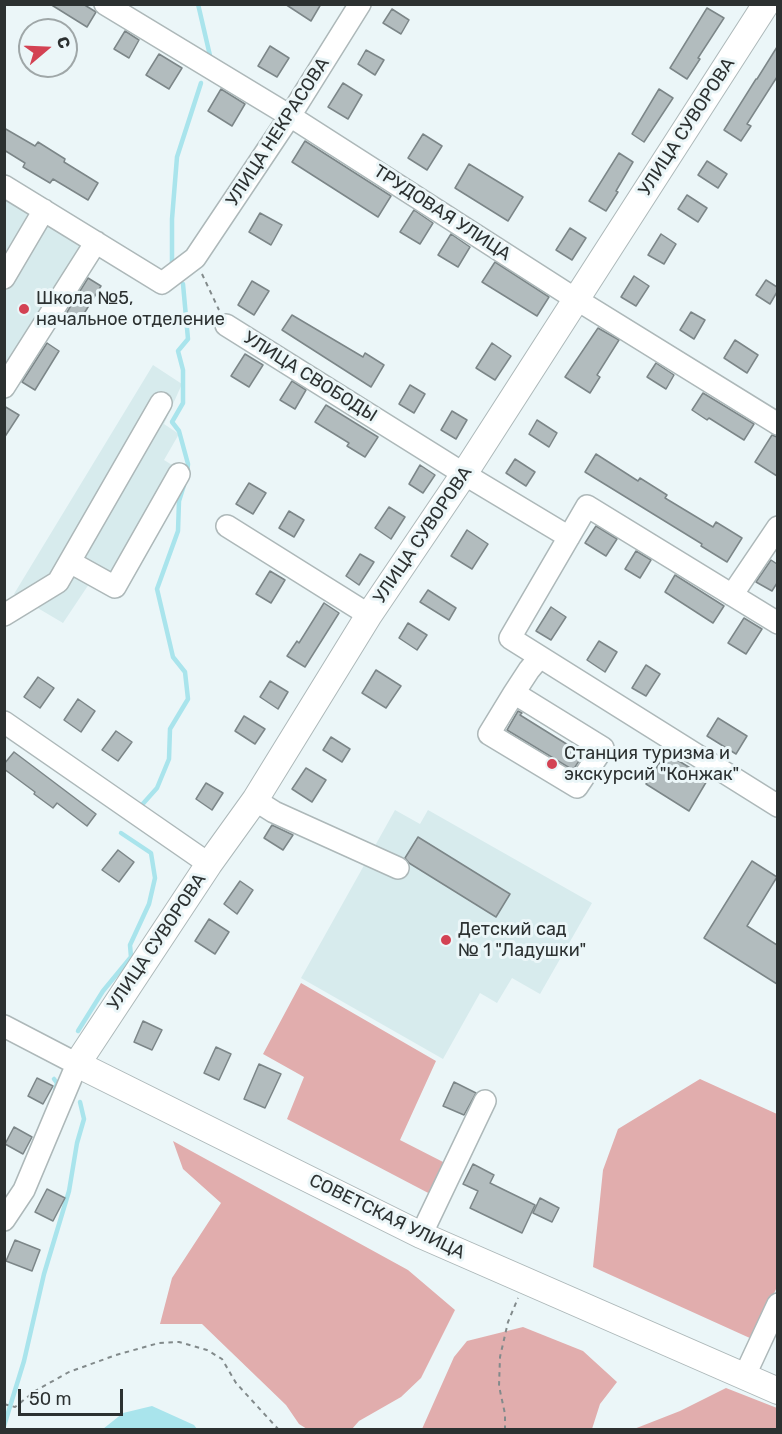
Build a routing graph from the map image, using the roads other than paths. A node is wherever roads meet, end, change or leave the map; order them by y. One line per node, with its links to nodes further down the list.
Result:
1 (105, 4): 4 (street, ТРУДОВАЯ УЛИЦА)
2 (360, 4): 4 (street, УЛИЦА НЕКРАСОВА)
3 (766, 4): 9 (main road, УЛИЦА СУВОРОВА)
4 (290, 116): 7 (street, УЛИЦА НЕКРАСОВА); 9 (street, ТРУДОВАЯ УЛИЦА)
5 (4, 186): 6 (street)
6 (44, 210): 7 (street); 8 (street)
7 (96, 242): 11 (street)
8 (4, 278)
9 (577, 300): 13 (street, ТРУДОВАЯ УЛИЦА); 15 (main road, УЛИЦА СУВОРОВА)
10 (226, 325): 15 (street, УЛИЦА СВОБОДЫ)
11 (4, 387)
12 (161, 403): 19 (street)
13 (777, 424)
14 (180, 474): 19 (street)
15 (464, 474): 18 (street, УЛИЦА СВОБОДЫ); 22 (main road, УЛИЦА СУВОРОВА)
16 (226, 526): 22 (street)
17 (777, 527): 20 (street)
18 (569, 537): 20 (street); 24 (street)
19 (70, 562): 21 (street)
20 (732, 594): 23 (street)
21 (4, 615)
22 (369, 615): 27 (main road, УЛИЦА СУВОРОВА)
23 (777, 623)
24 (540, 657): 25 (street); 28 (street)
25 (514, 693): 25 (street)
26 (4, 722): 29 (street)
27 (255, 800): 29 (main road, УЛИЦА СУВОРОВА); 30 (street)
28 (777, 806)
29 (209, 864): 32 (main road, УЛИЦА СУВОРОВА)
30 (398, 868)
31 (4, 1026): 32 (street, СОВЕТСКАЯ УЛИЦА)
32 (77, 1064): 34 (street); 35 (main road, СОВЕТСКАЯ УЛИЦА)
33 (486, 1101): 35 (street)
34 (4, 1220)
35 (421, 1235): 37 (main road, СОВЕТСКАЯ УЛИЦА)
36 (777, 1304): 37 (street)
37 (744, 1377): 38 (main road, СОВЕТСКАЯ УЛИЦА)
38 (777, 1391)

